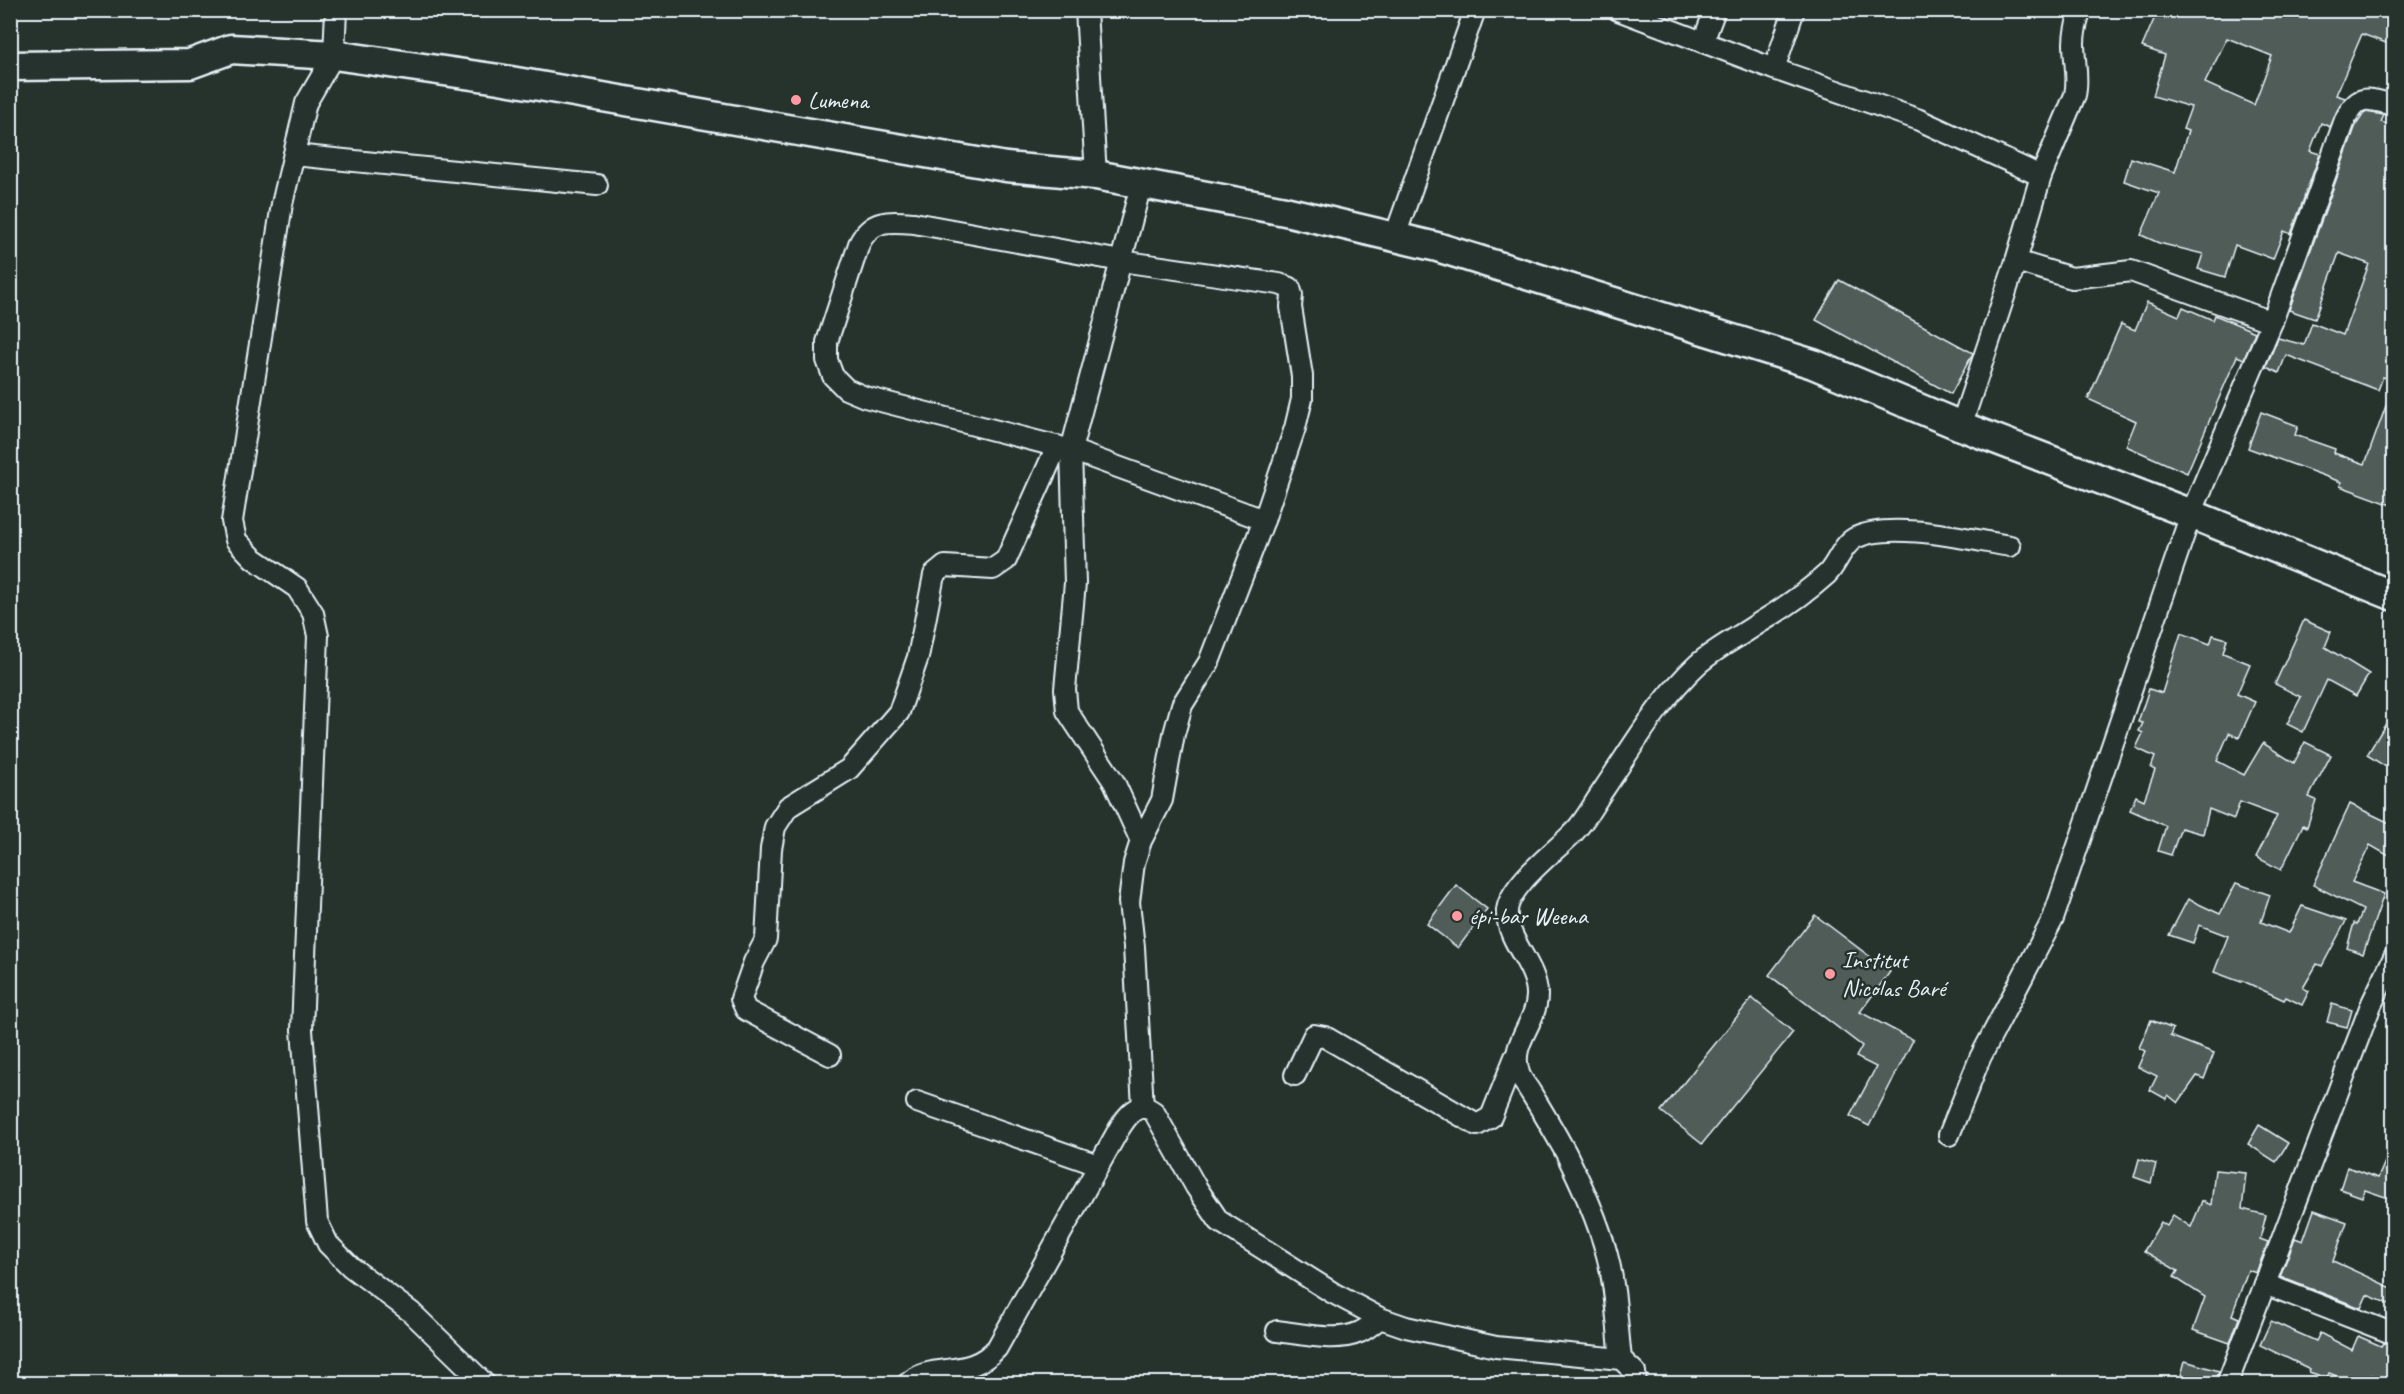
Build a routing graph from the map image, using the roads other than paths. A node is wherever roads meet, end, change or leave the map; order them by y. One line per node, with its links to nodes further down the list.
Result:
1 (336, 10): 10 (street)
2 (1086, 10): 15 (street)
3 (1475, 10): 19 (street)
4 (1618, 10): 8 (street)
5 (1715, 10): 9 (street)
6 (1794, 10): 12 (street)
7 (2081, 10): 16 (street)
8 (1639, 14): 9 (street)
9 (1703, 42): 12 (street)
10 (334, 55): 11 (main road); 14 (street); 15 (main road)
11 (10, 66)
12 (1774, 69): 16 (street)
13 (2394, 105): 22 (street)
14 (294, 155): 17 (street); 43 (street)
15 (1096, 175): 18 (main road)
16 (2041, 176): 21 (street)
17 (597, 185)
18 (1141, 185): 19 (main road); 20 (street)
19 (1395, 236): 23 (main road)
20 (1121, 261): 24 (street); 24 (street); 26 (street)
21 (2016, 261): 22 (street); 23 (street)
22 (2272, 322): 25 (street)
23 (1961, 426): 25 (main road)
24 (1064, 448): 26 (street); 29 (street); 31 (street)
25 (2191, 514): 28 (main road); 36 (street)
26 (1264, 520): 29 (street)
27 (2010, 546): 32 (street)
28 (2394, 596)
29 (1141, 841): 35 (street)
30 (2394, 957): 38 (street)
31 (830, 1055)
32 (1515, 1057): 33 (street); 42 (street)
33 (1295, 1075)
34 (917, 1102): 37 (street)
35 (1143, 1108): 37 (street); 39 (street)
36 (1949, 1135)
37 (1098, 1165): 44 (street)
38 (2265, 1284): 41 (street); 46 (street)
39 (1380, 1318): 40 (street); 42 (street)
40 (1277, 1331)
41 (2394, 1334)
42 (1621, 1359): 45 (street)
43 (485, 1383)
44 (907, 1383)
45 (1636, 1383)
46 (2227, 1383)

